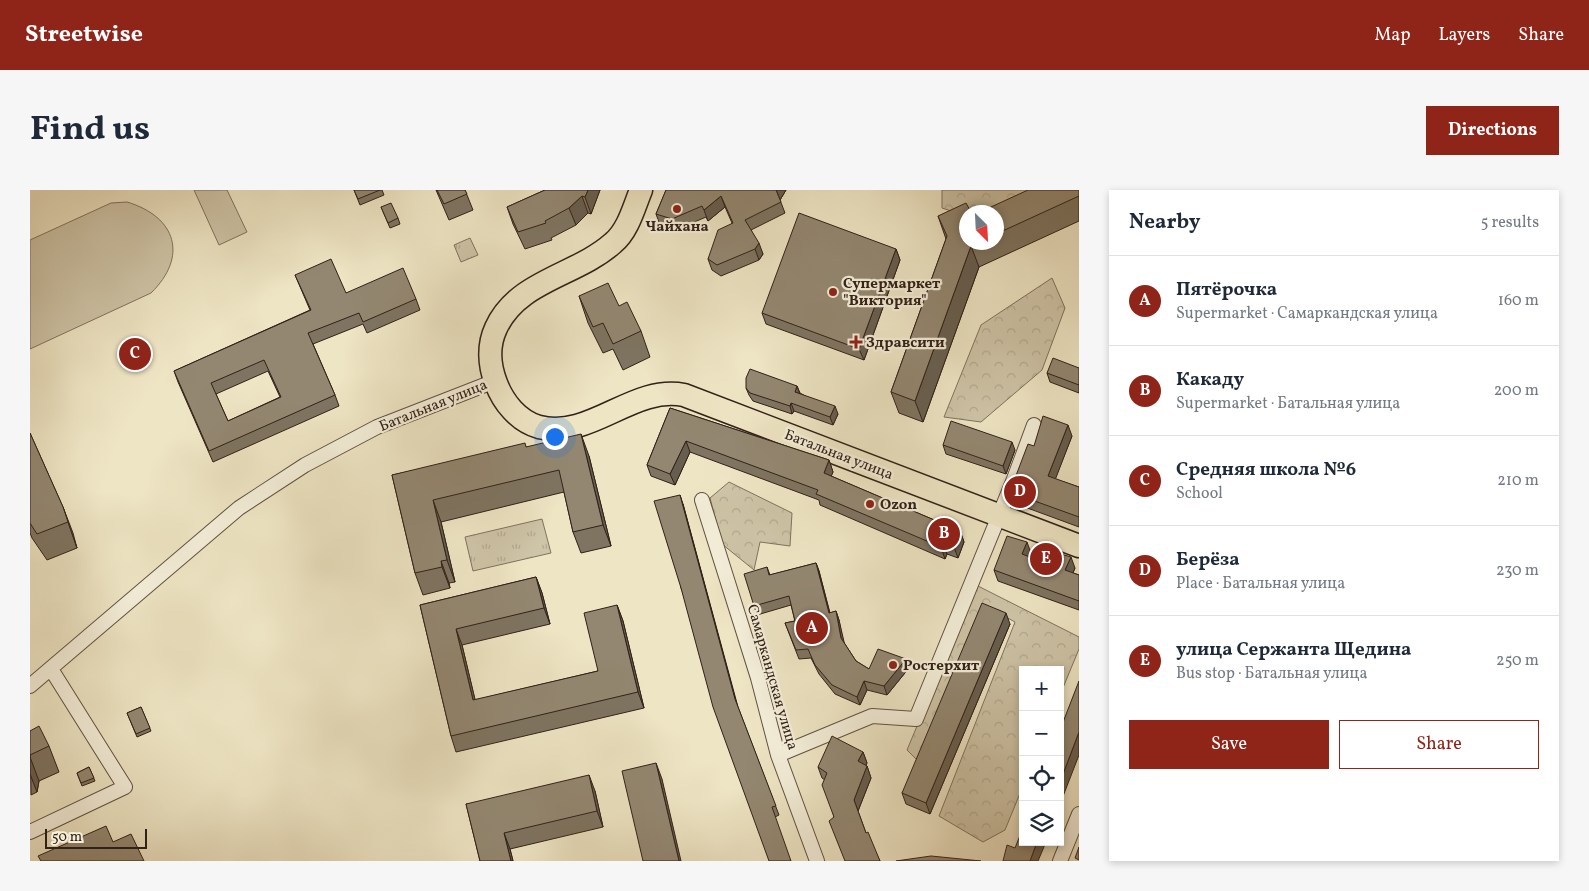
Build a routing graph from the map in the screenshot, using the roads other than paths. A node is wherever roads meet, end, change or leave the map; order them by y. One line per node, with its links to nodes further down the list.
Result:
1 (641, 190): 2 (main road)
2 (495, 381): 5 (main road, Батальная улица); 7 (street, Батальная улица)
3 (1034, 425): 5 (street)
4 (702, 500): 9 (street, Самаркандская улица)
5 (1000, 514): 6 (main road, Батальная улица); 9 (street)
6 (1079, 546)
7 (51, 669): 8 (street, Батальная улица); 11 (street)
8 (30, 686)
9 (778, 755): 12 (street, Самаркандская улица)
10 (1079, 814): 13 (street)
11 (30, 832)
12 (817, 861)
13 (1060, 861)

